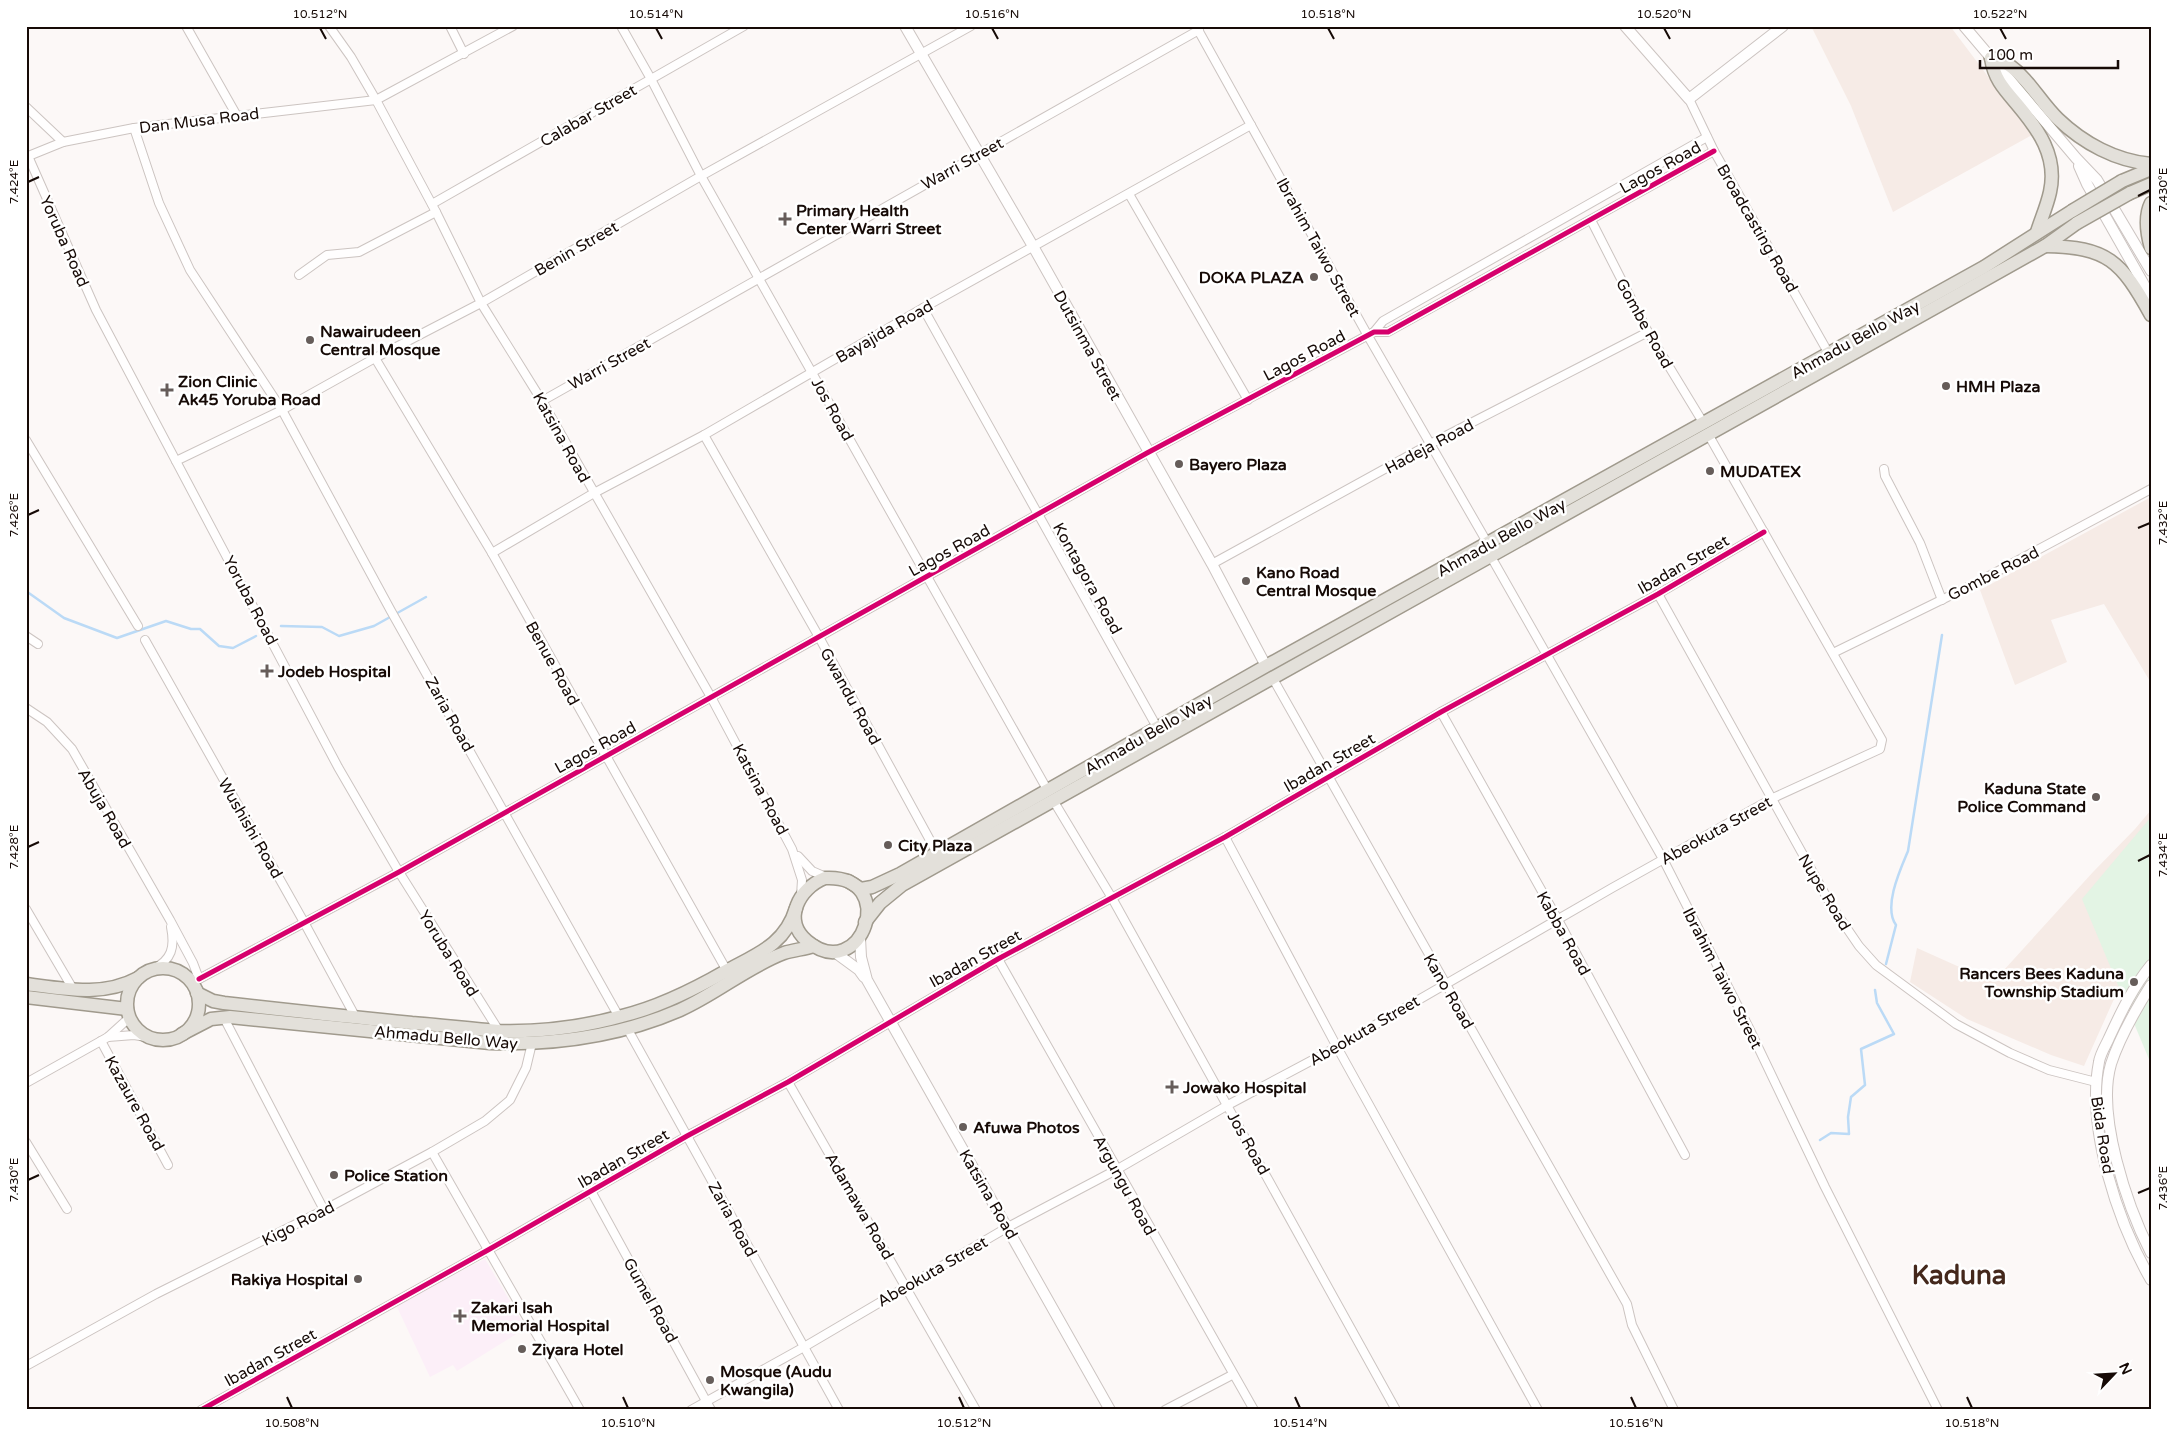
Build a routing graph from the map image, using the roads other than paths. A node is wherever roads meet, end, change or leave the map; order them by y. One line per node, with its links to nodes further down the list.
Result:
1 (186, 26): 20 (street)
2 (329, 26): 18 (street, Katsina Road)
3 (450, 26): 13 (street)
4 (513, 26): 13 (street)
5 (621, 26): 16 (street, Jos Road)
6 (744, 26): 16 (street, Calabar Street)
7 (905, 26): 14 (street, Dutsinma Street)
8 (971, 26): 14 (street, Benin Street)
9 (1625, 26): 17 (street)
10 (1783, 26): 17 (street)
11 (1964, 26): 15 (street)
12 (1197, 28): 21 (street, Ibrahim Taiwo Street); 26 (street, Warri Street)
13 (464, 54): 18 (street)
14 (921, 54): 26 (street, Dutsinma Street); 31 (street, Benin Street)
15 (1991, 58): 28 (street); 29 (main road); 37 (main road)
16 (651, 79): 31 (street, Jos Road); 35 (street, Calabar Street)
17 (1689, 99): 23 (street, Broadcasting Road)
18 (376, 100): 20 (street, Dan Musa Road); 35 (street, Katsina Road)
19 (26, 106): 24 (street)
20 (237, 116): 22 (street, Dan Musa Road)
21 (1251, 125): 33 (street, Bayajida Road); 49 (street, Ibrahim Taiwo Street)
22 (134, 128): 24 (street, Dan Musa Road); 55 (street, Zaria Road)
23 (1707, 137): 25 (street, Broadcasting Road); 49 (street)
24 (63, 142): 27 (street, Dan Musa Road)
25 (1714, 151): 36 (street, Lagos Road); 50 (street, Broadcasting Road)
26 (979, 153): 39 (street, Dutsinma Street); 43 (street, Warri Street)
27 (27, 157): 61 (street, Yoruba Road)
28 (2076, 158): 41 (street); 44 (street)
29 (2151, 164)
30 (2151, 169): 37 (main road, Ahmadu Bello Way, bridge)
31 (701, 176): 43 (street, Jos Road); 45 (street, Benin Street)
32 (2151, 184): 38 (main road, Ahmadu Bello Way, bridge)
33 (1129, 194): 39 (street, Bayajida Road); 54 (street)
34 (2151, 203): 40 (main road)
35 (434, 208): 42 (street, Calabar Street); 45 (street, Katsina Road)
36 (1591, 220): 48 (street, Gombe Road); 49 (street, Lagos Road)
37 (2037, 232): 50 (main road, Ahmadu Bello Way)
38 (2044, 246): 47 (main road); 56 (main road, Ahmadu Bello Way)
39 (1034, 248): 46 (street, Bayajida Road); 60 (street, Dutsinma Street)
40 (2151, 248)
41 (2151, 271)
42 (299, 275)
43 (760, 278): 52 (street, Jos Road); 53 (street, Warri Street)
44 (2151, 297)
45 (481, 303): 51 (street, Benin Street); 53 (street, Katsina Road)
46 (922, 308): 52 (street, Bayajida Road); 65 (street, Kontagora Road)
47 (2151, 315)
48 (1648, 332): 56 (street, Gombe Road); 59 (street, Hadeja Road)
49 (1371, 334): 54 (street, Lagos Road); 59 (street, Ibrahim Taiwo Street)
50 (1829, 354): 56 (main road, Ahmadu Bello Way)
51 (375, 358): 55 (street, Benin Street); 68 (street, Benue Road)
52 (813, 373): 57 (street, Bayajida Road); 70 (street, Jos Road)
53 (542, 400): 64 (street, Katsina Road)
54 (1248, 400): 60 (street, Lagos Road)
55 (282, 410): 61 (street, Benin Street); 90 (street, Zaria Road)
56 (1706, 429): 66 (street, Gombe Road); 67 (main road, Ahmadu Bello Way)
57 (704, 435): 64 (street, Bayajida Road); 75 (street, Gwandu Road)
58 (26, 440): 73 (street)
59 (1430, 444): 67 (street, Ibrahim Taiwo Street); 69 (street, Hadeja Road)
60 (1147, 453): 65 (street, Lagos Road); 69 (street, Dutsinma Street)
61 (176, 461): 95 (street, Yoruba Road)
62 (1884, 469): 72 (street)
63 (2151, 489): 72 (street, Gombe Road)
64 (594, 493): 68 (street, Bayajida Road); 81 (street, Katsina Road)
65 (1039, 514): 70 (street, Lagos Road); 84 (street, Kontagora Road)
66 (1764, 532): 71 (street, Ibadan Street); 78 (street, Gombe Road)
67 (1489, 550): 79 (street, Ibrahim Taiwo Street); 80 (main road, Ahmadu Bello Way)
68 (492, 553): 86 (street, Benue Road)
69 (1212, 564): 80 (street, Dutsinma Street)
70 (927, 577): 75 (street, Lagos Road); 88 (street, Jos Road)
71 (1658, 594): 79 (street, Ibadan Street); 89 (street, Nupe Road)
72 (1942, 600): 78 (street, Gombe Road)
73 (138, 626)
74 (26, 636): 77 (street)
75 (819, 637): 81 (street, Lagos Road); 93 (street, Gwandu Road)
76 (145, 640): 104 (street, Wushishi Road)
77 (38, 644)
78 (1834, 653): 85 (street, Gombe Road)
79 (1547, 656): 83 (street, Ibadan Street); 94 (street, Ibrahim Taiwo Street)
80 (1269, 672): 84 (main road, Ahmadu Bello Way); 87 (street, Kano Road); 88 (main road, Ahmadu Bello Way)
81 (711, 697): 86 (street, Lagos Road); 92 (street, Katsina Road)
82 (26, 708): 102 (street, Abuja Road)
83 (1441, 712): 87 (street, Ibadan Street); 101 (street, Kabba Road)
84 (1158, 729): 88 (main road, Ahmadu Bello Way)
85 (1882, 745): 89 (street, Abeokuta Street)
86 (605, 756): 90 (street, Lagos Road); 111 (street, Benue Road)
87 (1328, 777): 91 (street, Ibadan Street); 114 (street, Kano Road)
88 (1050, 795): 93 (main road, Ahmadu Bello Way); 98 (street, Jos Road); 103 (main road, Ahmadu Bello Way)
89 (1773, 798): 94 (street, Abeokuta Street); 133 (street, Nupe Road)
90 (505, 812): 95 (street, Lagos Road); 121 (street, Zaria Road)
91 (1225, 837): 98 (street, Ibadan Street); 131 (street)
92 (792, 849): 96 (street, Katsina Road); 99 (street, Katsina Road)
93 (937, 853): 97 (main road, Ahmadu Bello Way)
94 (1663, 860): 101 (street, Abeokuta Street); 168 (street, Ibrahim Taiwo Street)
95 (399, 872): 104 (street, Lagos Road); 126 (street, Yoruba Road)
96 (835, 878): 97 (main road); 99 (main road)
97 (848, 882): 103 (main road)
98 (1112, 898): 108 (street, Ibadan Street); 135 (street, Jos Road)
99 (798, 902): 106 (main road); 111 (main road, Ahmadu Bello Way)
100 (26, 909): 118 (street)
101 (1557, 918): 114 (street, Abeokuta Street); 139 (street, Kabba Road)
102 (170, 920): 110 (street, Abuja Road); 117 (street, Abuja Road)
103 (865, 922): 105 (main road)
104 (306, 924): 117 (street, Lagos Road); 123 (street, Wushishi Road)
105 (860, 938): 107 (main road); 113 (street, Katsina Road)
106 (814, 946): 107 (main road); 125 (main road, Ahmadu Bello Way)
107 (833, 951): 113 (street, Katsina Road)
108 (998, 959): 124 (street, Ibadan Street); 141 (street, Argungu Road)
109 (2151, 965): 133 (street, Bida Road)
110 (153, 969): 112 (main road); 117 (main road)
111 (727, 970): 121 (main road, Ahmadu Bello Way)
112 (138, 978): 118 (main road); 120 (main road)
113 (867, 980): 124 (street, Katsina Road)
114 (1444, 983): 131 (street, Abeokuta Street); 167 (street, Kano Road)
115 (26, 984): 118 (main road)
116 (2151, 985): 147 (street, Bida Road)
117 (197, 987): 123 (main road, Ahmadu Bello Way); 127 (main road)
118 (73, 990)
119 (26, 997): 120 (main road)
120 (128, 1013): 128 (main road); 129 (street)
121 (619, 1017): 126 (main road, Ahmadu Bello Way)
122 (224, 1018): 127 (main road, Ahmadu Bello Way); 130 (main road, Ahmadu Bello Way); 144 (street)
123 (356, 1018): 126 (main road, Ahmadu Bello Way)
124 (890, 1021): 132 (street, Ibadan Street); 145 (street, Katsina Road)
125 (627, 1028): 130 (main road, Ahmadu Bello Way); 136 (street, Zaria Road)
126 (499, 1031)
127 (182, 1034): 128 (main road)
128 (152, 1038): 129 (street)
129 (104, 1039): 134 (street); 140 (street, Kazaure Road)
130 (532, 1043): 138 (street, Kigo Road)
131 (1337, 1047): 135 (street, Abeokuta Street); 166 (street)
132 (788, 1082): 136 (street, Ibadan Street); 150 (street, Adamawa Road)
133 (2096, 1082): 148 (street, Bida Road)
134 (26, 1083)
135 (1228, 1105): 141 (street, Abeokuta Street); 165 (street, Jos Road)
136 (686, 1136): 142 (street, Ibadan Street); 151 (street, Zaria Road)
137 (26, 1142): 143 (street)
138 (432, 1152): 144 (street, Kigo Road); 146 (street)
139 (1685, 1155)
140 (168, 1165)
141 (1116, 1170): 145 (street, Abeokuta Street); 153 (street, Argungu Road)
142 (591, 1191): 146 (street, Ibadan Street); 154 (street, Gumel Road)
143 (67, 1209)
144 (324, 1210): 152 (street, Kigo Road)
145 (1008, 1227): 150 (street, Abeokuta Street); 162 (street, Katsina Road)
146 (488, 1250): 155 (street, Ibadan Street); 157 (street)
147 (2151, 1252)
148 (2148, 1269): 149 (street, Bida Road)
149 (2151, 1280)
150 (906, 1285): 151 (street, Abeokuta Street); 161 (street, Adamawa Road)
151 (804, 1347): 154 (street, Abeokuta Street); 160 (street, Zaria Road)
152 (26, 1366)
153 (1232, 1375): 163 (street); 164 (street, Argungu Road)
154 (707, 1402): 158 (street, Abeokuta Street); 159 (street, Gumel Road)
155 (215, 1406): 156 (street, Ibadan Street)
156 (201, 1410)
157 (580, 1410)
158 (691, 1410)
159 (711, 1410)
160 (839, 1410)
161 (976, 1410)
162 (1110, 1410)
163 (1165, 1410)
164 (1254, 1410)
165 (1396, 1410)
166 (1538, 1410)
167 (1674, 1410)
168 (1938, 1410)

